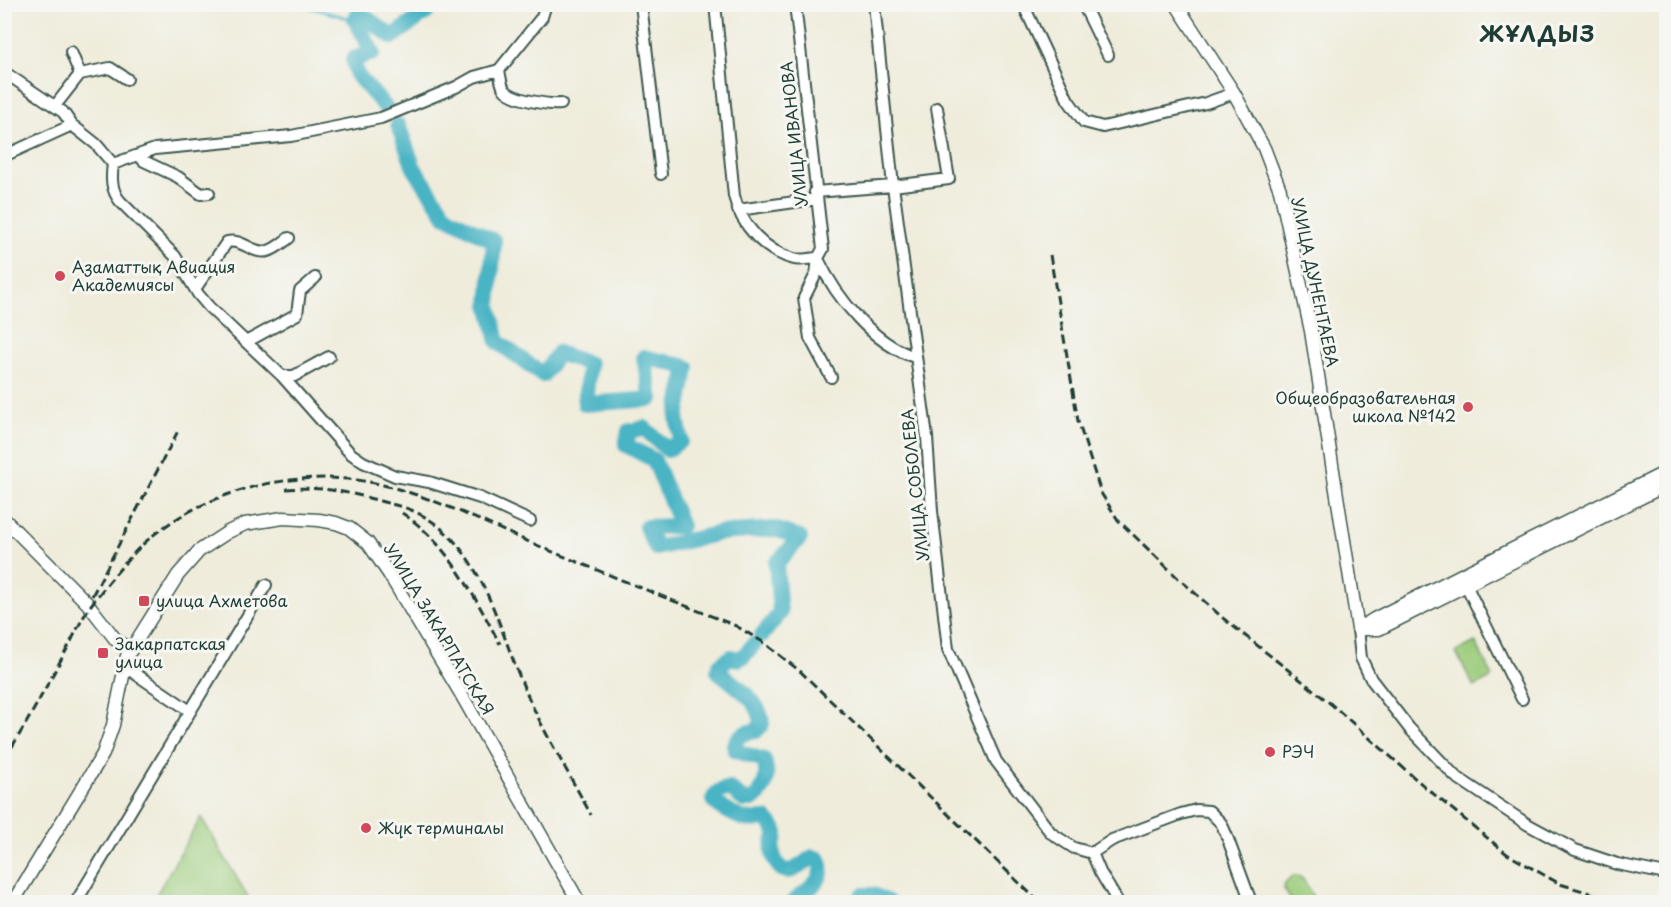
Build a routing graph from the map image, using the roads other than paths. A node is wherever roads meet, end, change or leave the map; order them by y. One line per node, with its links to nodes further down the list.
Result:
1 (546, 4): 11 (street)
2 (641, 4): 23 (street)
3 (715, 4): 27 (street)
4 (795, 4): 26 (street, УЛИЦА ИВАНОВА)
5 (874, 4): 24 (street, УЛИЦА СОБОЛЕВА)
6 (1023, 4): 15 (street)
7 (1083, 4): 10 (street)
8 (1176, 4): 15 (street, УЛИЦА ДУНЕНТАЕВА)
9 (71, 52): 13 (street)
10 (1108, 55)
11 (499, 70): 16 (street); 20 (street)
12 (4, 72): 17 (street)
13 (80, 74): 14 (street); 17 (street)
14 (127, 79)
15 (1234, 93): 43 (street, УЛИЦА ДУНЕНТАЕВА)
16 (561, 104)
17 (55, 106): 19 (street)
18 (937, 108): 24 (street)
19 (72, 125): 21 (street); 22 (street)
20 (138, 155): 22 (street); 25 (street)
21 (4, 156)
22 (113, 164): 31 (street)
23 (661, 174)
24 (893, 186): 26 (street); 34 (street, УЛИЦА СОБОЛЕВА)
25 (209, 193)
26 (815, 196): 27 (street); 29 (street, УЛИЦА ИВАНОВА)
27 (738, 210): 29 (street)
28 (289, 238): 31 (street)
29 (818, 258): 34 (street); 36 (street, УЛИЦА ИВАНОВА)
30 (315, 278): 32 (street)
31 (195, 289): 32 (street)
32 (246, 342): 35 (street)
33 (329, 357): 35 (street)
34 (915, 357): 48 (street, УЛИЦА СОБОЛЕВА)
35 (282, 376): 40 (street)
36 (831, 377)
37 (1666, 472): 43 (street)
38 (1666, 484): 42 (street)
39 (4, 519): 44 (street)
40 (530, 520)
41 (266, 585): 47 (street)
42 (1466, 585): 43 (street); 46 (street)
43 (1358, 629): 49 (street)
44 (130, 650): 45 (street); 52 (street, УЛИЦА ЗАКАРПАТСКАЯ)
45 (124, 666): 47 (street); 50 (street)
46 (1522, 699)
47 (190, 711): 51 (street)
48 (1092, 853): 53 (street); 54 (street)
49 (1666, 874)
50 (13, 903)
51 (76, 903)
52 (579, 903)
53 (1118, 903)
54 (1251, 903)

